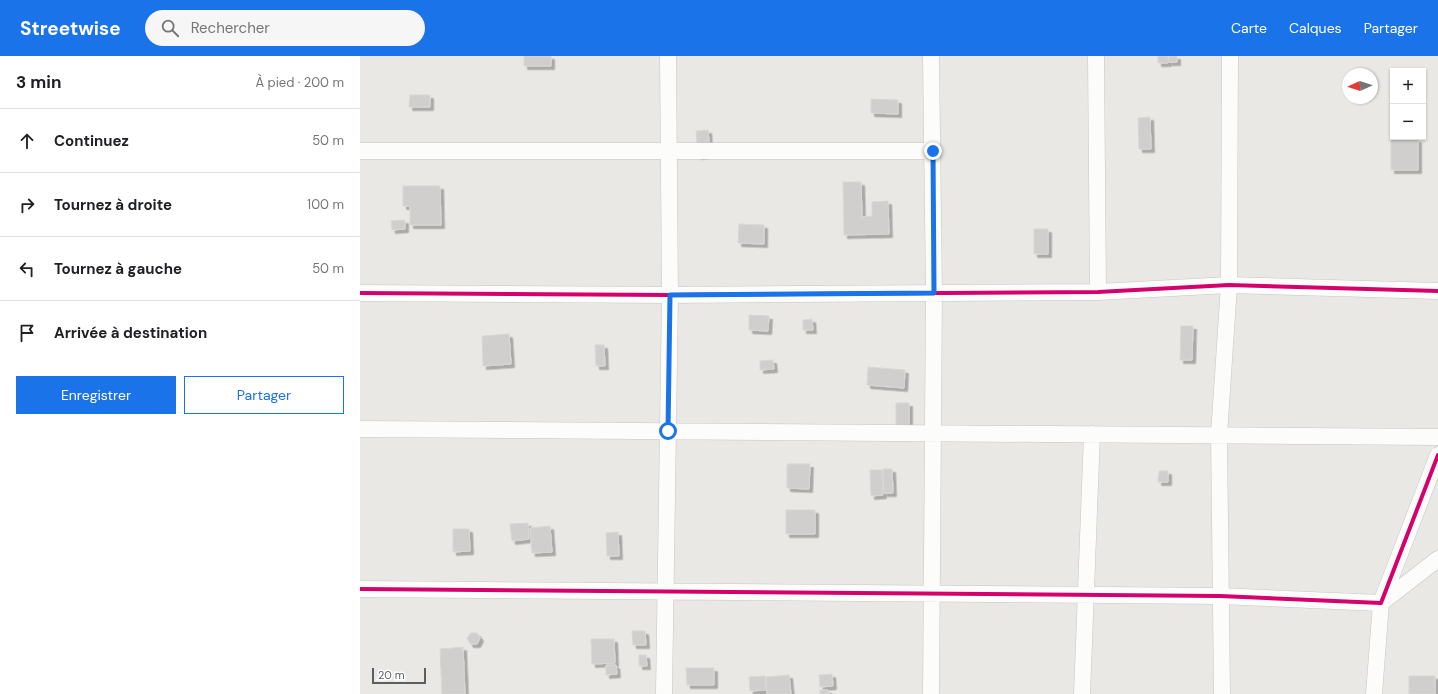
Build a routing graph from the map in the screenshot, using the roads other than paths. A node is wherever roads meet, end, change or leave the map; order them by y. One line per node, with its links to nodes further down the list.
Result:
1 (668, 56): 6 (street)
2 (931, 56): 7 (street)
3 (1096, 56): 10 (street)
4 (1230, 56): 8 (street)
5 (360, 151): 6 (street)
6 (669, 151): 7 (street); 13 (street)
7 (933, 151): 12 (street)
8 (1229, 285): 9 (street); 10 (street); 18 (street)
9 (1438, 291)
10 (1098, 292): 12 (street)
11 (360, 293): 13 (street)
12 (934, 293): 13 (street); 16 (street)
13 (670, 295): 15 (street)
14 (360, 429): 15 (street)
15 (668, 431): 16 (street); 23 (street)
16 (934, 433): 17 (street); 24 (street)
17 (1092, 434): 18 (street); 25 (street)
18 (1219, 435): 19 (street); 26 (street)
19 (1438, 437)
20 (1438, 455): 27 (street)
21 (1438, 559): 27 (street)
22 (360, 589): 23 (street)
23 (665, 591): 24 (street); 28 (street)
24 (932, 593): 25 (street); 29 (street)
25 (1086, 594): 26 (street); 30 (street)
26 (1220, 596): 27 (street); 31 (street)
27 (1381, 603): 32 (street)
28 (664, 694)
29 (932, 694)
30 (1082, 694)
31 (1222, 694)
32 (1374, 694)

